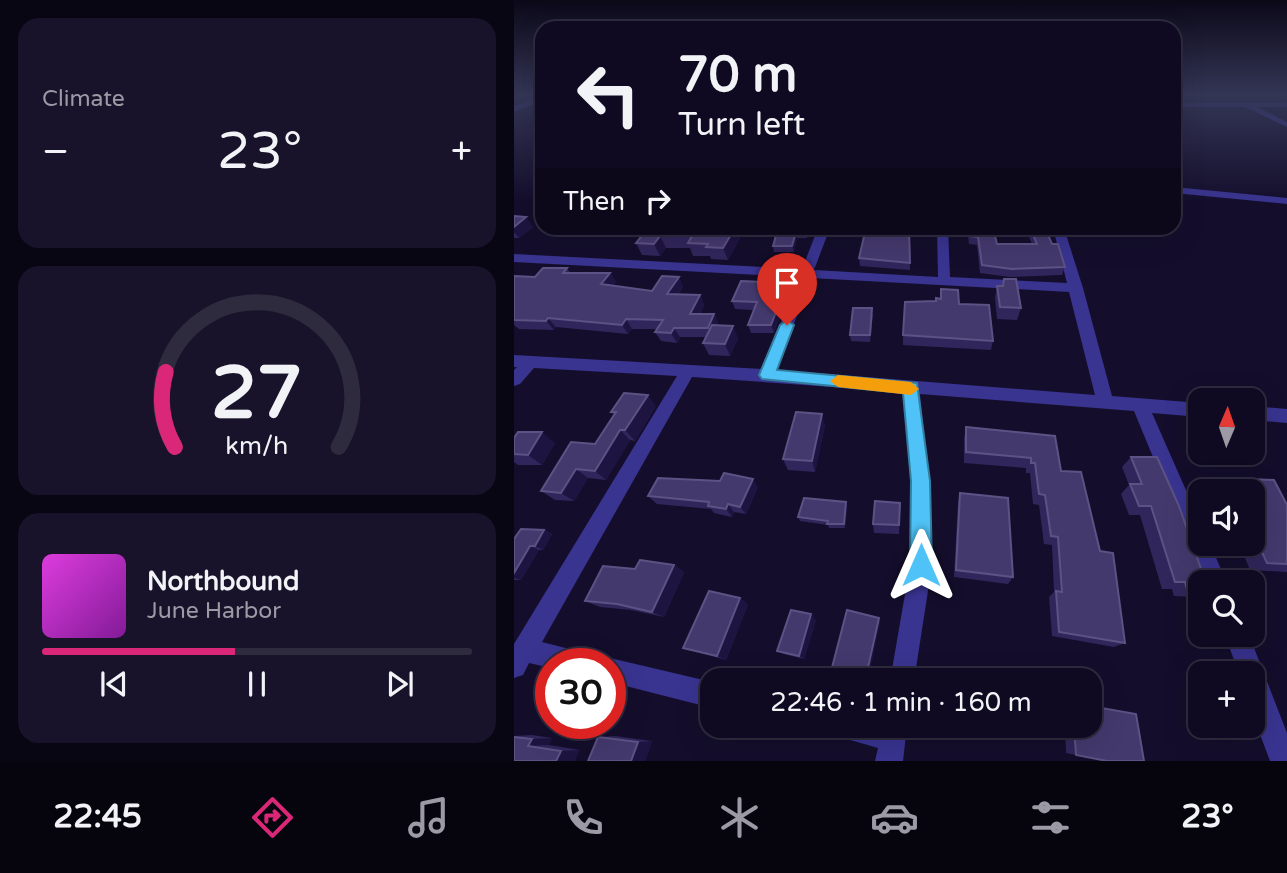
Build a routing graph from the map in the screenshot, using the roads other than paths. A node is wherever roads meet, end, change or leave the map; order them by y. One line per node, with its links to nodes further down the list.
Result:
1 (1181, 191): 2 (street)
2 (1286, 201)
3 (821, 235): 7 (street)
4 (943, 235): 8 (street)
5 (1061, 235): 9 (street)
6 (514, 258): 7 (street)
7 (806, 274): 8 (street); 12 (street)
8 (944, 282): 9 (street)
9 (1078, 288): 15 (street)
10 (522, 362): 11 (street); 13 (street)
11 (687, 372): 12 (street); 21 (street)
12 (767, 375): 14 (street)
13 (514, 380)
14 (911, 387): 15 (street); 22 (street)
15 (1105, 401): 16 (street)
16 (1140, 405): 17 (street); 20 (street)
17 (1188, 409)
18 (1265, 414): 19 (street)
19 (1286, 416)
20 (1210, 570)
21 (519, 658)
22 (904, 668)
23 (626, 674): 24 (street)
24 (700, 692)
25 (1265, 711): 26 (street)
26 (1284, 761)

